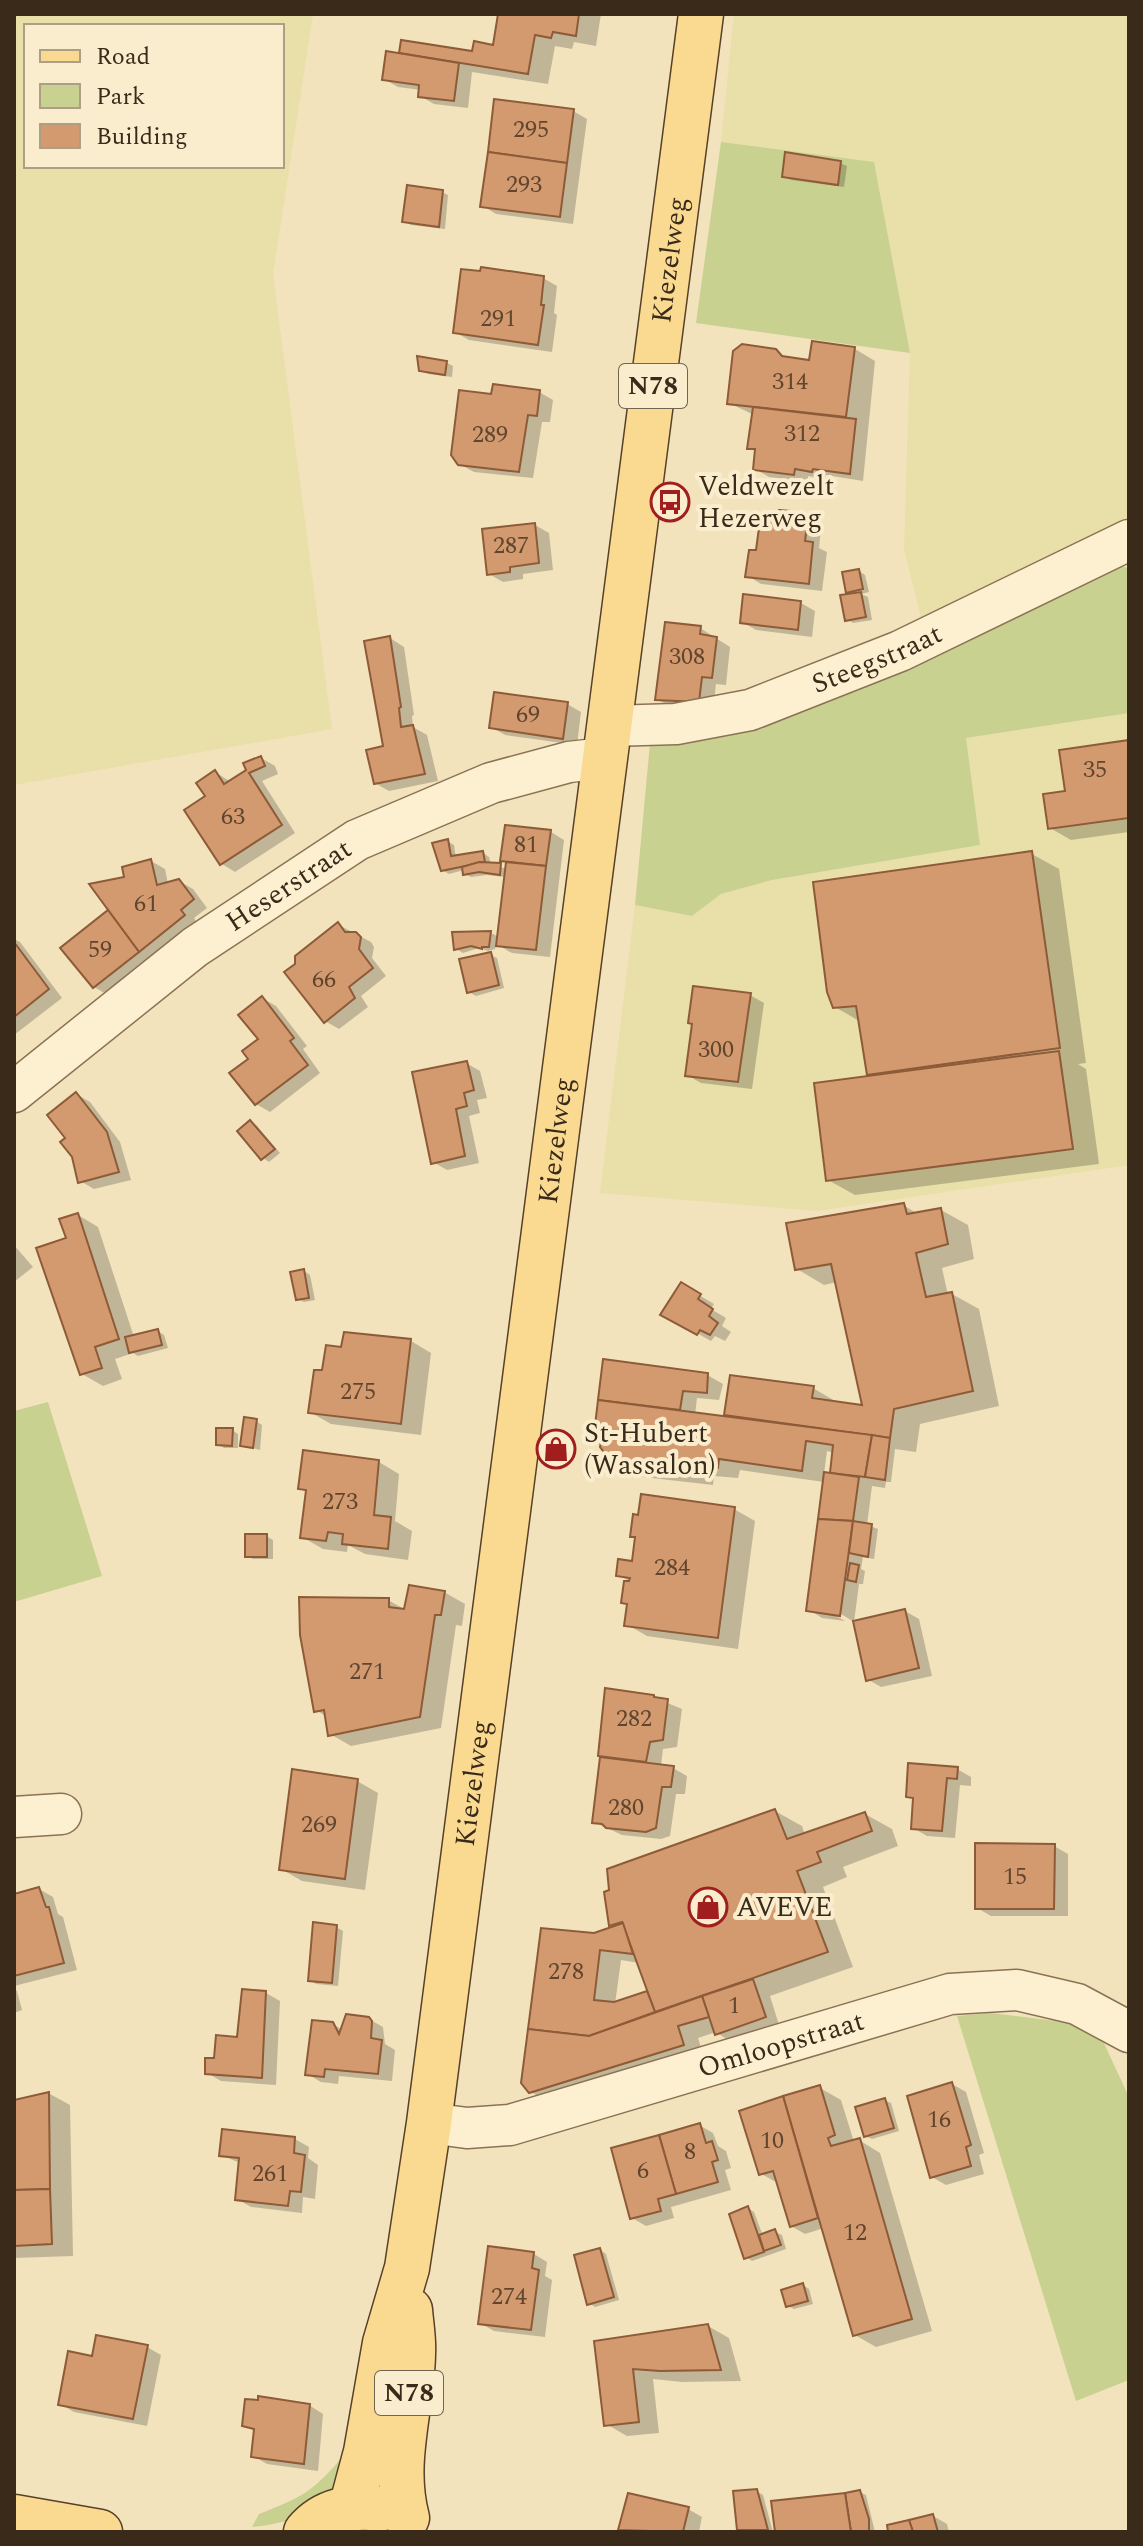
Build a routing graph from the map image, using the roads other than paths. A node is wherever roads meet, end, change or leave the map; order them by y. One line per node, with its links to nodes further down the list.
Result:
1 (701, 14): 3 (main road, Kiezelweg / N78)
2 (1129, 540): 3 (street, Steegstraat)
3 (607, 742): 4 (street, Heserstraat); 8 (main road, Kiezelweg / N78)
4 (14, 1092)
5 (61, 1814): 6 (street)
6 (14, 1817)
7 (1129, 2032): 8 (street, Omloopstraat)
8 (429, 2123): 9 (main road, Kiezelweg / N78)
9 (407, 2268): 10 (main road, Kiezelweg / N78); 12 (main road, Kiezelweg / N78)
10 (351, 2508): 12 (main road, Kiezelweg); 14 (main road)
11 (14, 2517): 13 (main road)
12 (415, 2525)
13 (100, 2532)
14 (306, 2532)

